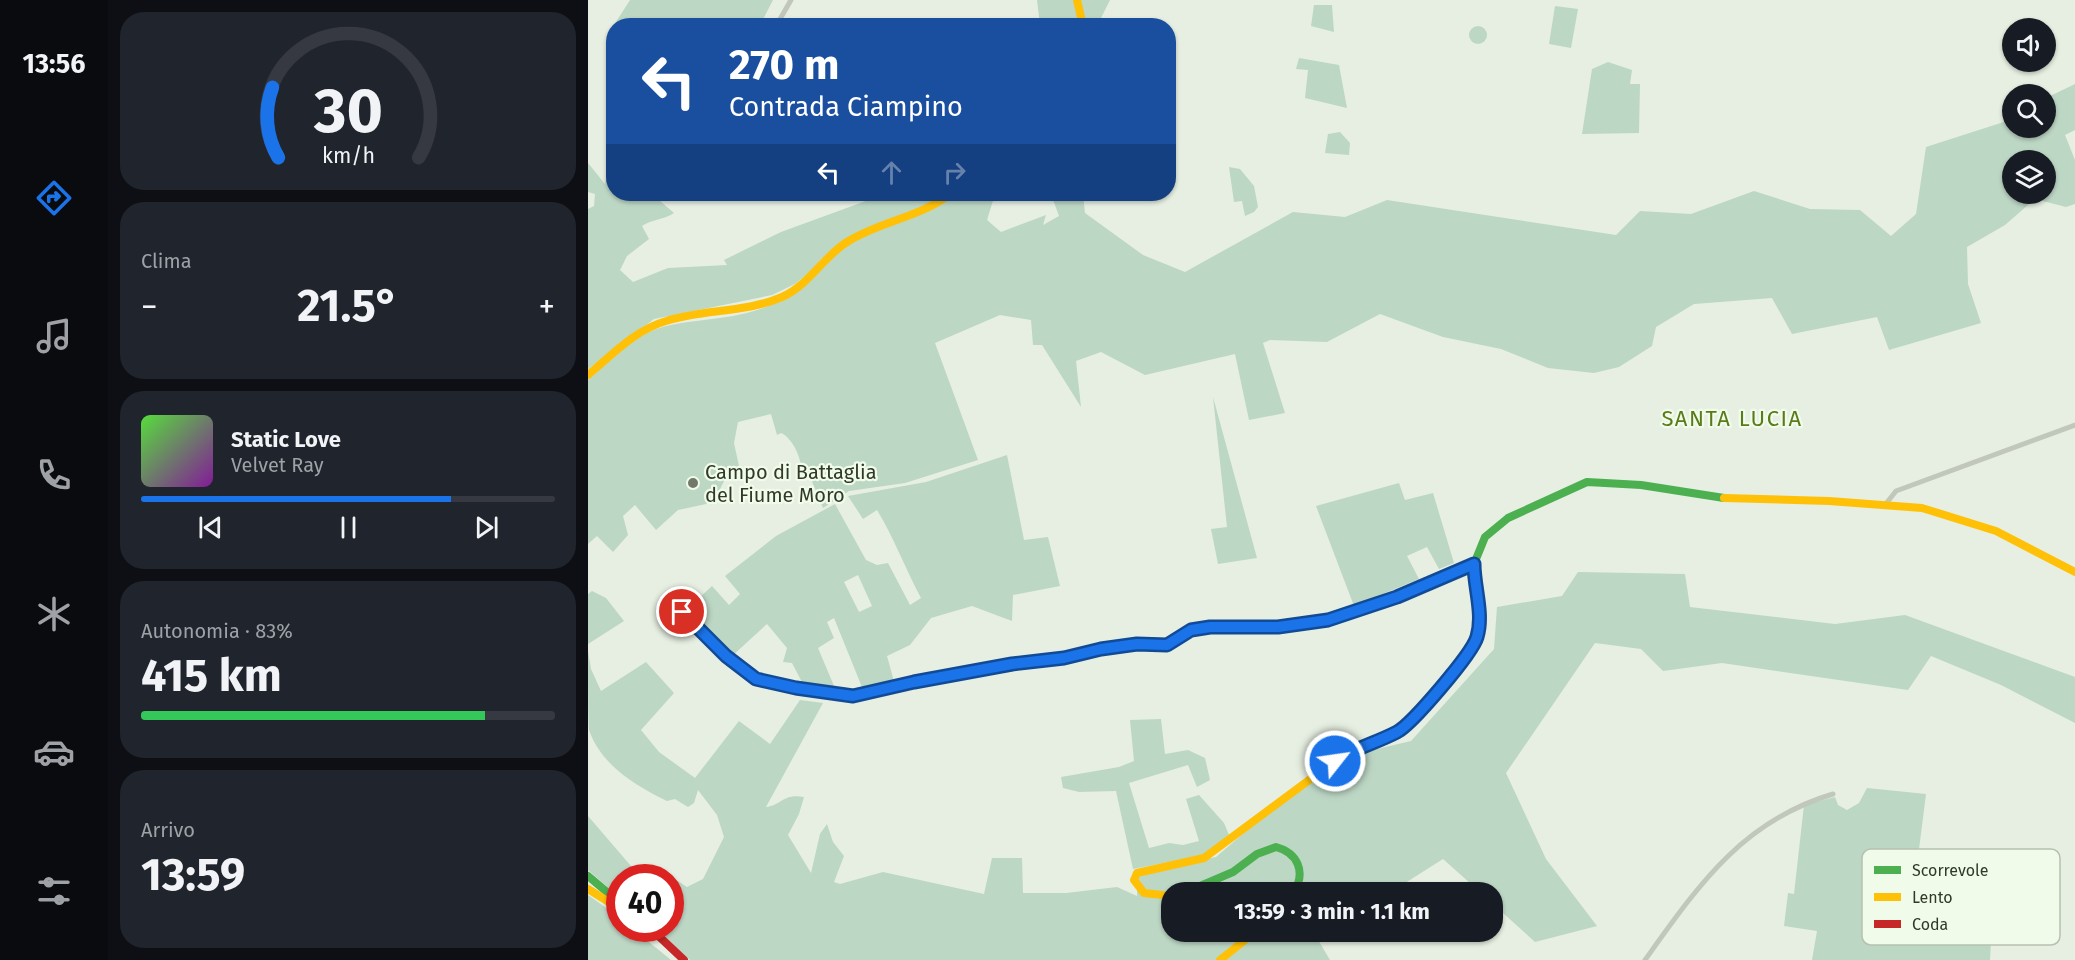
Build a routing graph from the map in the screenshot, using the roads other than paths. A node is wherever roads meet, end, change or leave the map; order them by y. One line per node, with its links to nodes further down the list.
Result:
1 (791, 0): 3 (street)
2 (1077, 0): 4 (street)
3 (781, 18)
4 (1081, 18)
5 (938, 201): 6 (street)
6 (588, 375)
7 (2075, 425): 8 (street)
8 (1885, 505): 9 (street); 10 (street)
9 (1474, 564): 11 (street); 18 (street)
10 (2075, 572)
11 (682, 612)
12 (1833, 794): 24 (street)
13 (588, 876): 17 (street)
14 (1210, 882): 15 (street)
15 (1299, 882)
16 (588, 889): 19 (street)
17 (606, 891)
18 (1161, 896)
19 (606, 900)
20 (664, 942): 22 (street)
21 (1242, 942): 23 (street)
22 (684, 960)
23 (1220, 960)
24 (1646, 960)

